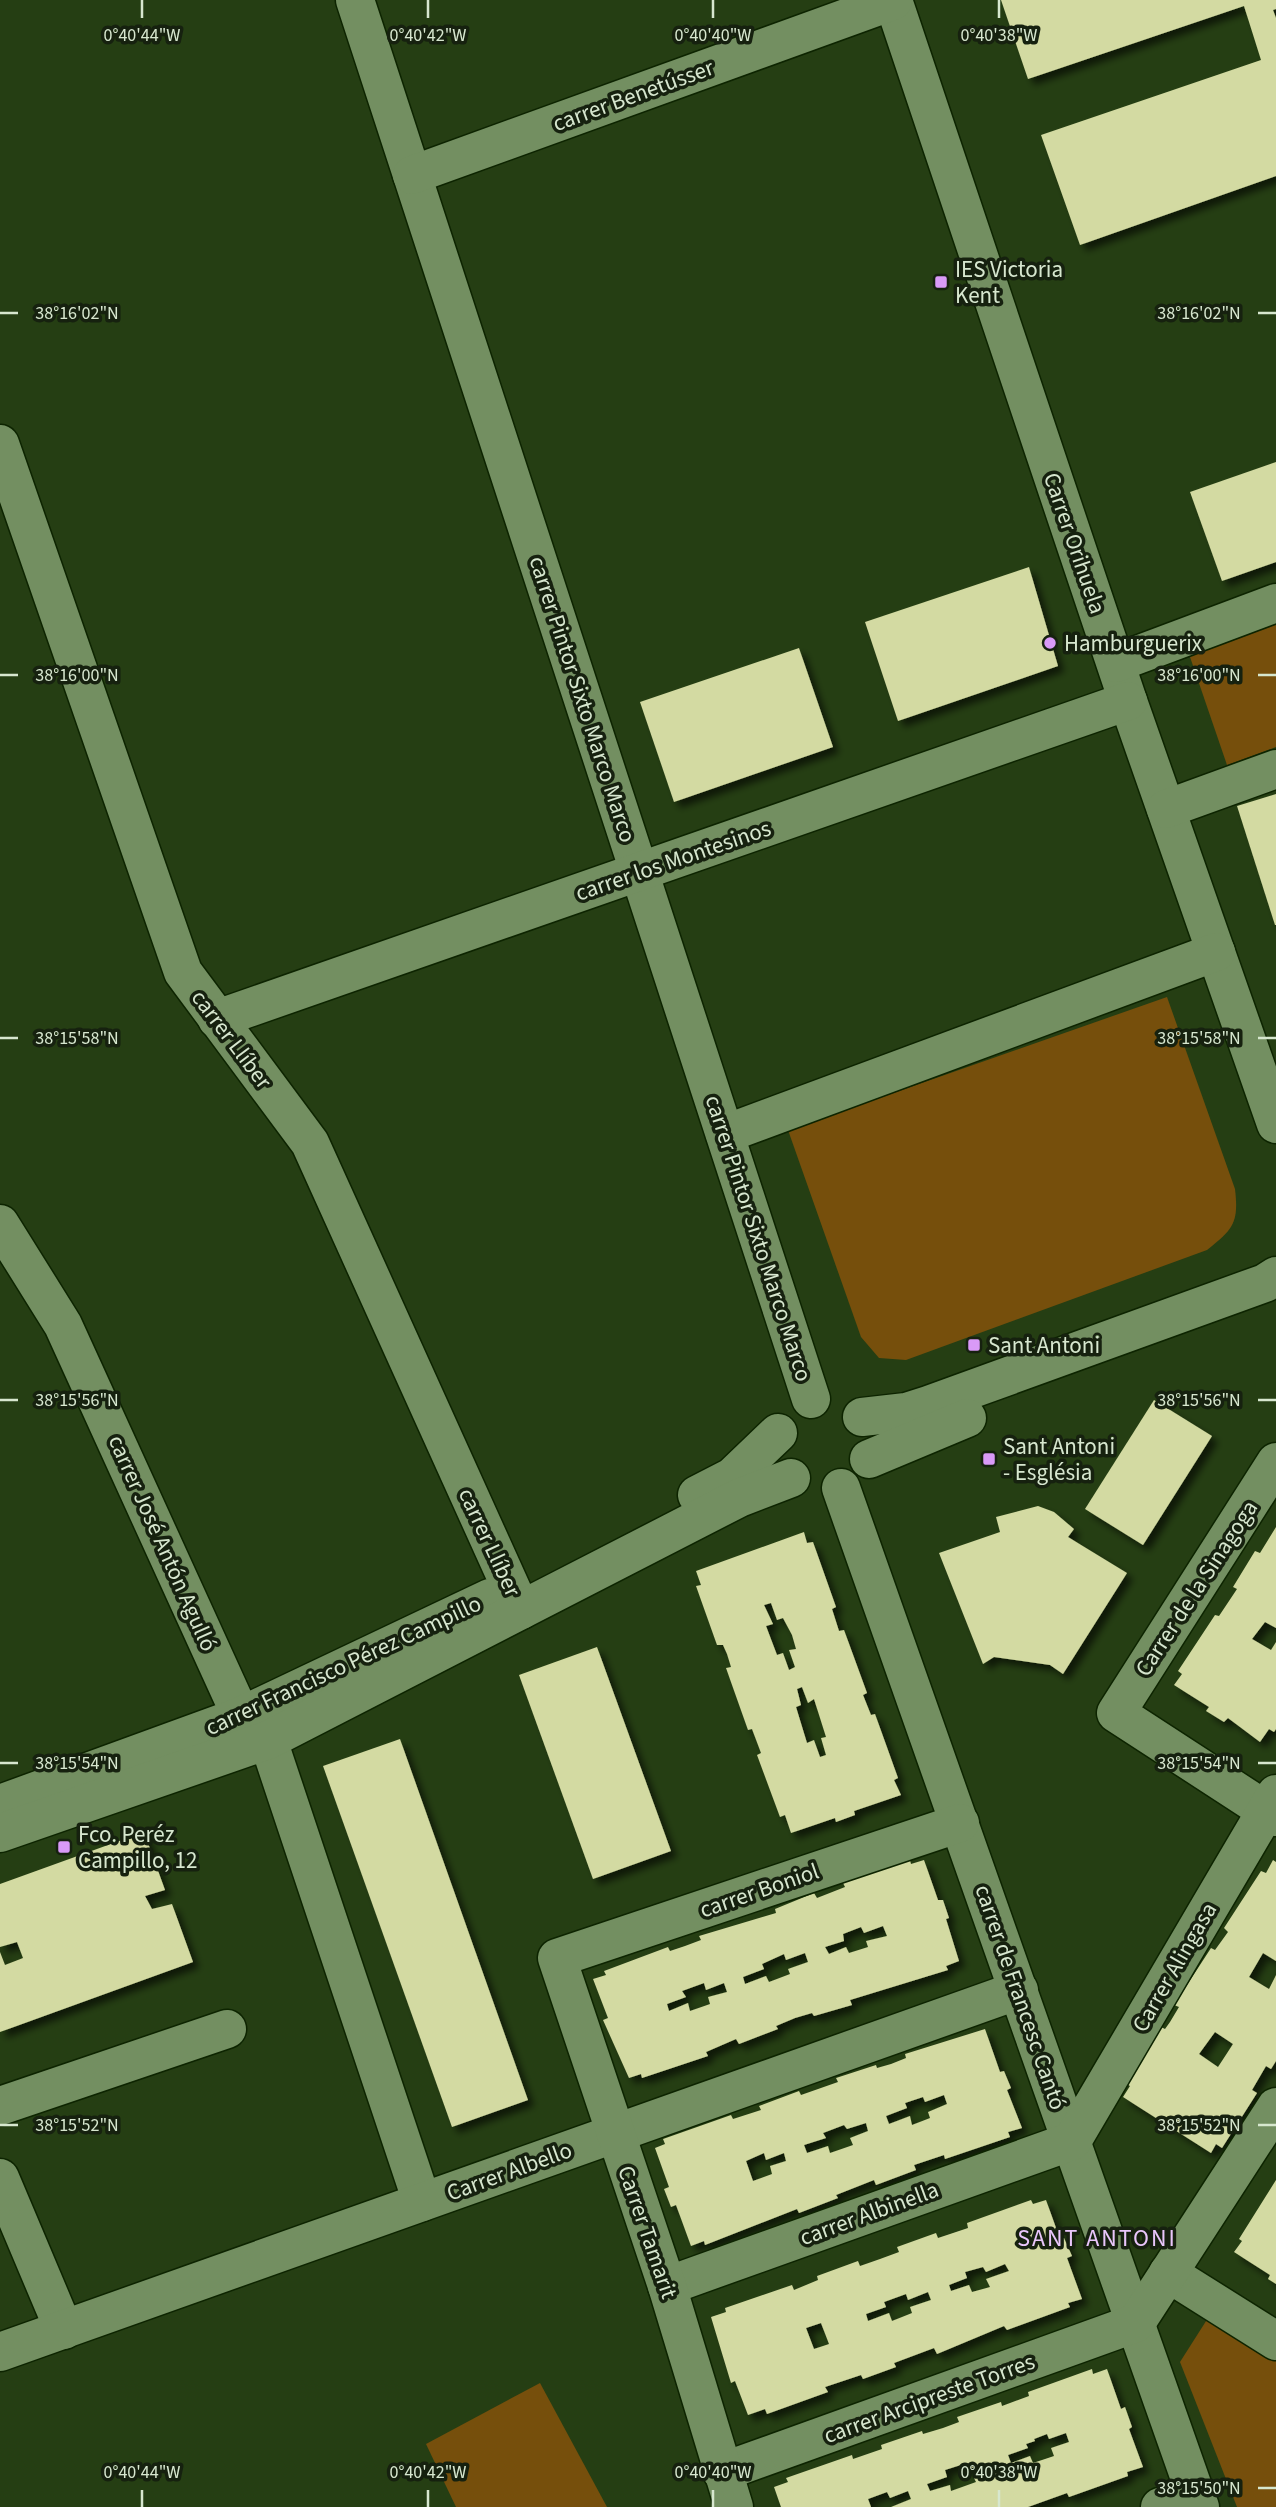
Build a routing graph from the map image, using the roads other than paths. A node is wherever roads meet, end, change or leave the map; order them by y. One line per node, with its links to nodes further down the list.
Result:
1 (355, 0): 3 (street, carrer Pintor Sixto Marco Marco)
2 (893, 1): 3 (street, carrer Benetússer); 6 (street, Carrer Orihuela)
3 (412, 175): 10 (street, carrer Pintor Sixto Marco Marco)
4 (0, 444): 12 (street, carrer Llíber)
5 (1276, 603): 6 (street)
6 (1116, 663): 7 (street, Carrer Orihuela)
7 (1128, 701): 9 (street, Carrer Orihuela); 10 (street, carrer los Montesinos)
8 (1276, 769): 9 (street)
9 (1166, 809): 11 (street, Carrer Orihuela)
10 (640, 872): 12 (street, carrer los Montesinos); 14 (street, carrer Pintor Sixto Marco Marco)
11 (1216, 952): 13 (street, Carrer Orihuela); 14 (street)
12 (218, 1019): 25 (street, carrer Llíber)
13 (1276, 1124)
14 (725, 1134): 18 (street, carrer Pintor Sixto Marco Marco)
15 (0, 1224): 26 (street, carrer José Antón Agulló)
16 (1276, 1276): 19 (street)
17 (1276, 1308): 21 (street)
18 (811, 1399): 19 (street); 20 (street)
19 (862, 1417): 21 (street)
20 (778, 1433): 23 (street); 25 (street, carrer Francisco Pérez Campillo)
21 (869, 1459): 24 (street)
22 (1276, 1462): 28 (street, Carrer de la Sinagoga)
23 (791, 1478): 24 (street); 25 (street, carrer Francisco Pérez Campillo)
24 (841, 1488): 29 (street, carrer de Francesc Cantó)
25 (516, 1599): 26 (street, carrer Francisco Pérez Campillo)
26 (255, 1728): 27 (street, carrer Francisco Pérez Campillo); 30 (street, carrer Francisco Pérez Campillo); 39 (street, carrer José Antón Agulló)
27 (0, 1804)
28 (1273, 1807): 37 (street, Carrer Alingasa)
29 (960, 1823): 31 (street, carrer Boniol); 32 (street, carrer de Francesc Cantó)
30 (0, 1833)
31 (557, 1958): 36 (street, Carrer Tamarit)
32 (1019, 1990): 36 (street, Carrer Albello); 37 (street, carrer de Francesc Cantó)
33 (227, 2029): 34 (street)
34 (0, 2106)
35 (1276, 2107): 40 (street)
36 (615, 2133): 39 (street, Carrer Albello); 41 (street, Carrer Tamarit)
37 (1072, 2141): 41 (street, carrer Albinella); 42 (street, carrer de Francesc Cantó)
38 (0, 2178): 43 (street)
39 (422, 2202): 43 (street, Carrer Albello)
40 (1168, 2273): 42 (street); 44 (street)
41 (667, 2286): 46 (street, Carrer Tamarit)
42 (1136, 2323): 46 (street, carrer Arcipreste Torres); 47 (street, carrer de Francesc Cantó)
43 (64, 2330): 45 (street, Carrer Albello)
44 (1276, 2342)
45 (0, 2352)
46 (728, 2490)
47 (1198, 2501): 48 (street)
48 (1160, 2507)

